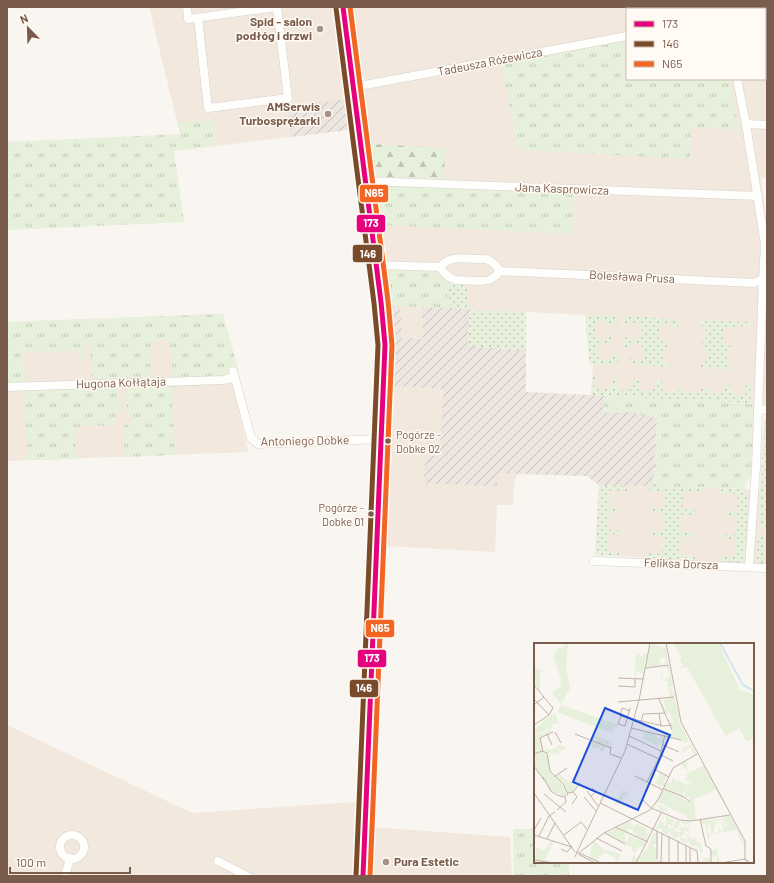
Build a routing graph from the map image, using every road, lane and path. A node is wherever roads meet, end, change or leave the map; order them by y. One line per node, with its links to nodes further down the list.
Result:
1 (187, 7): 4 (street)
2 (277, 7): 4 (street); 4 (street)
3 (343, 7): 7 (street)
4 (198, 18)
5 (626, 36): 7 (street, Tadeusza Różewicza)
6 (737, 80): 8 (street)
7 (354, 87): 10 (street)
8 (746, 124): 9 (street); 11 (street)
9 (767, 125)
10 (366, 181): 11 (street, Jana Kasprowicza); 13 (street)
11 (758, 196): 12 (street)
12 (765, 232): 16 (street)
13 (377, 265): 14 (street); 21 (street)
14 (440, 267): 15 (street); 15 (street)
15 (500, 271): 16 (street, Bolesława Prusa)
16 (763, 279): 19 (street)
17 (234, 374): 18 (street, Hugona Kołłątaja); 21 (street, Antoniego Dobke)
18 (7, 387)
19 (758, 410): 20 (street); 25 (street)
20 (767, 410)
21 (381, 439): 22 (street)
22 (376, 551): 23 (street); 31 (street)
23 (386, 551)
24 (594, 561): 25 (street, Feliksa Dorsza)
25 (749, 567): 26 (street, Feliksa Dorsza)
26 (767, 568)
27 (70, 858): 29 (street)
28 (218, 861): 30 (street)
29 (65, 876)
30 (247, 876)
31 (363, 876)

